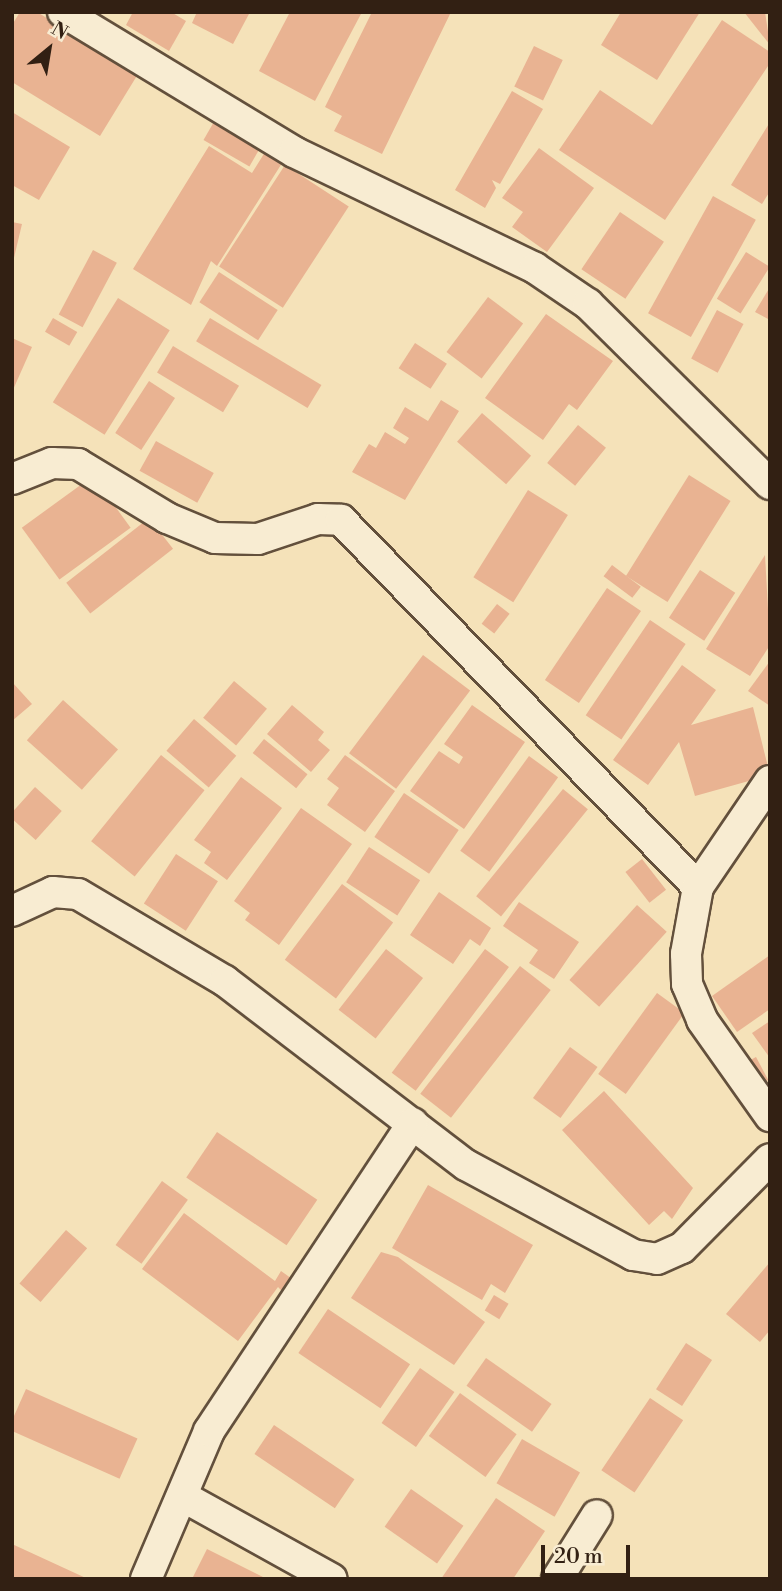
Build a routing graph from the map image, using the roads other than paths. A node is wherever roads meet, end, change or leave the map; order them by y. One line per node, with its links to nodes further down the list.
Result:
1 (63, 12): 3 (street)
2 (12, 479): 5 (street)
3 (770, 484)
4 (770, 781): 5 (street)
5 (698, 887): 7 (street)
6 (12, 911): 8 (street)
7 (770, 1116)
8 (413, 1123): 9 (street); 10 (street)
9 (770, 1159)
10 (182, 1496): 12 (street); 13 (street)
11 (597, 1515): 14 (street)
12 (146, 1579)
13 (332, 1579)
14 (557, 1579)

